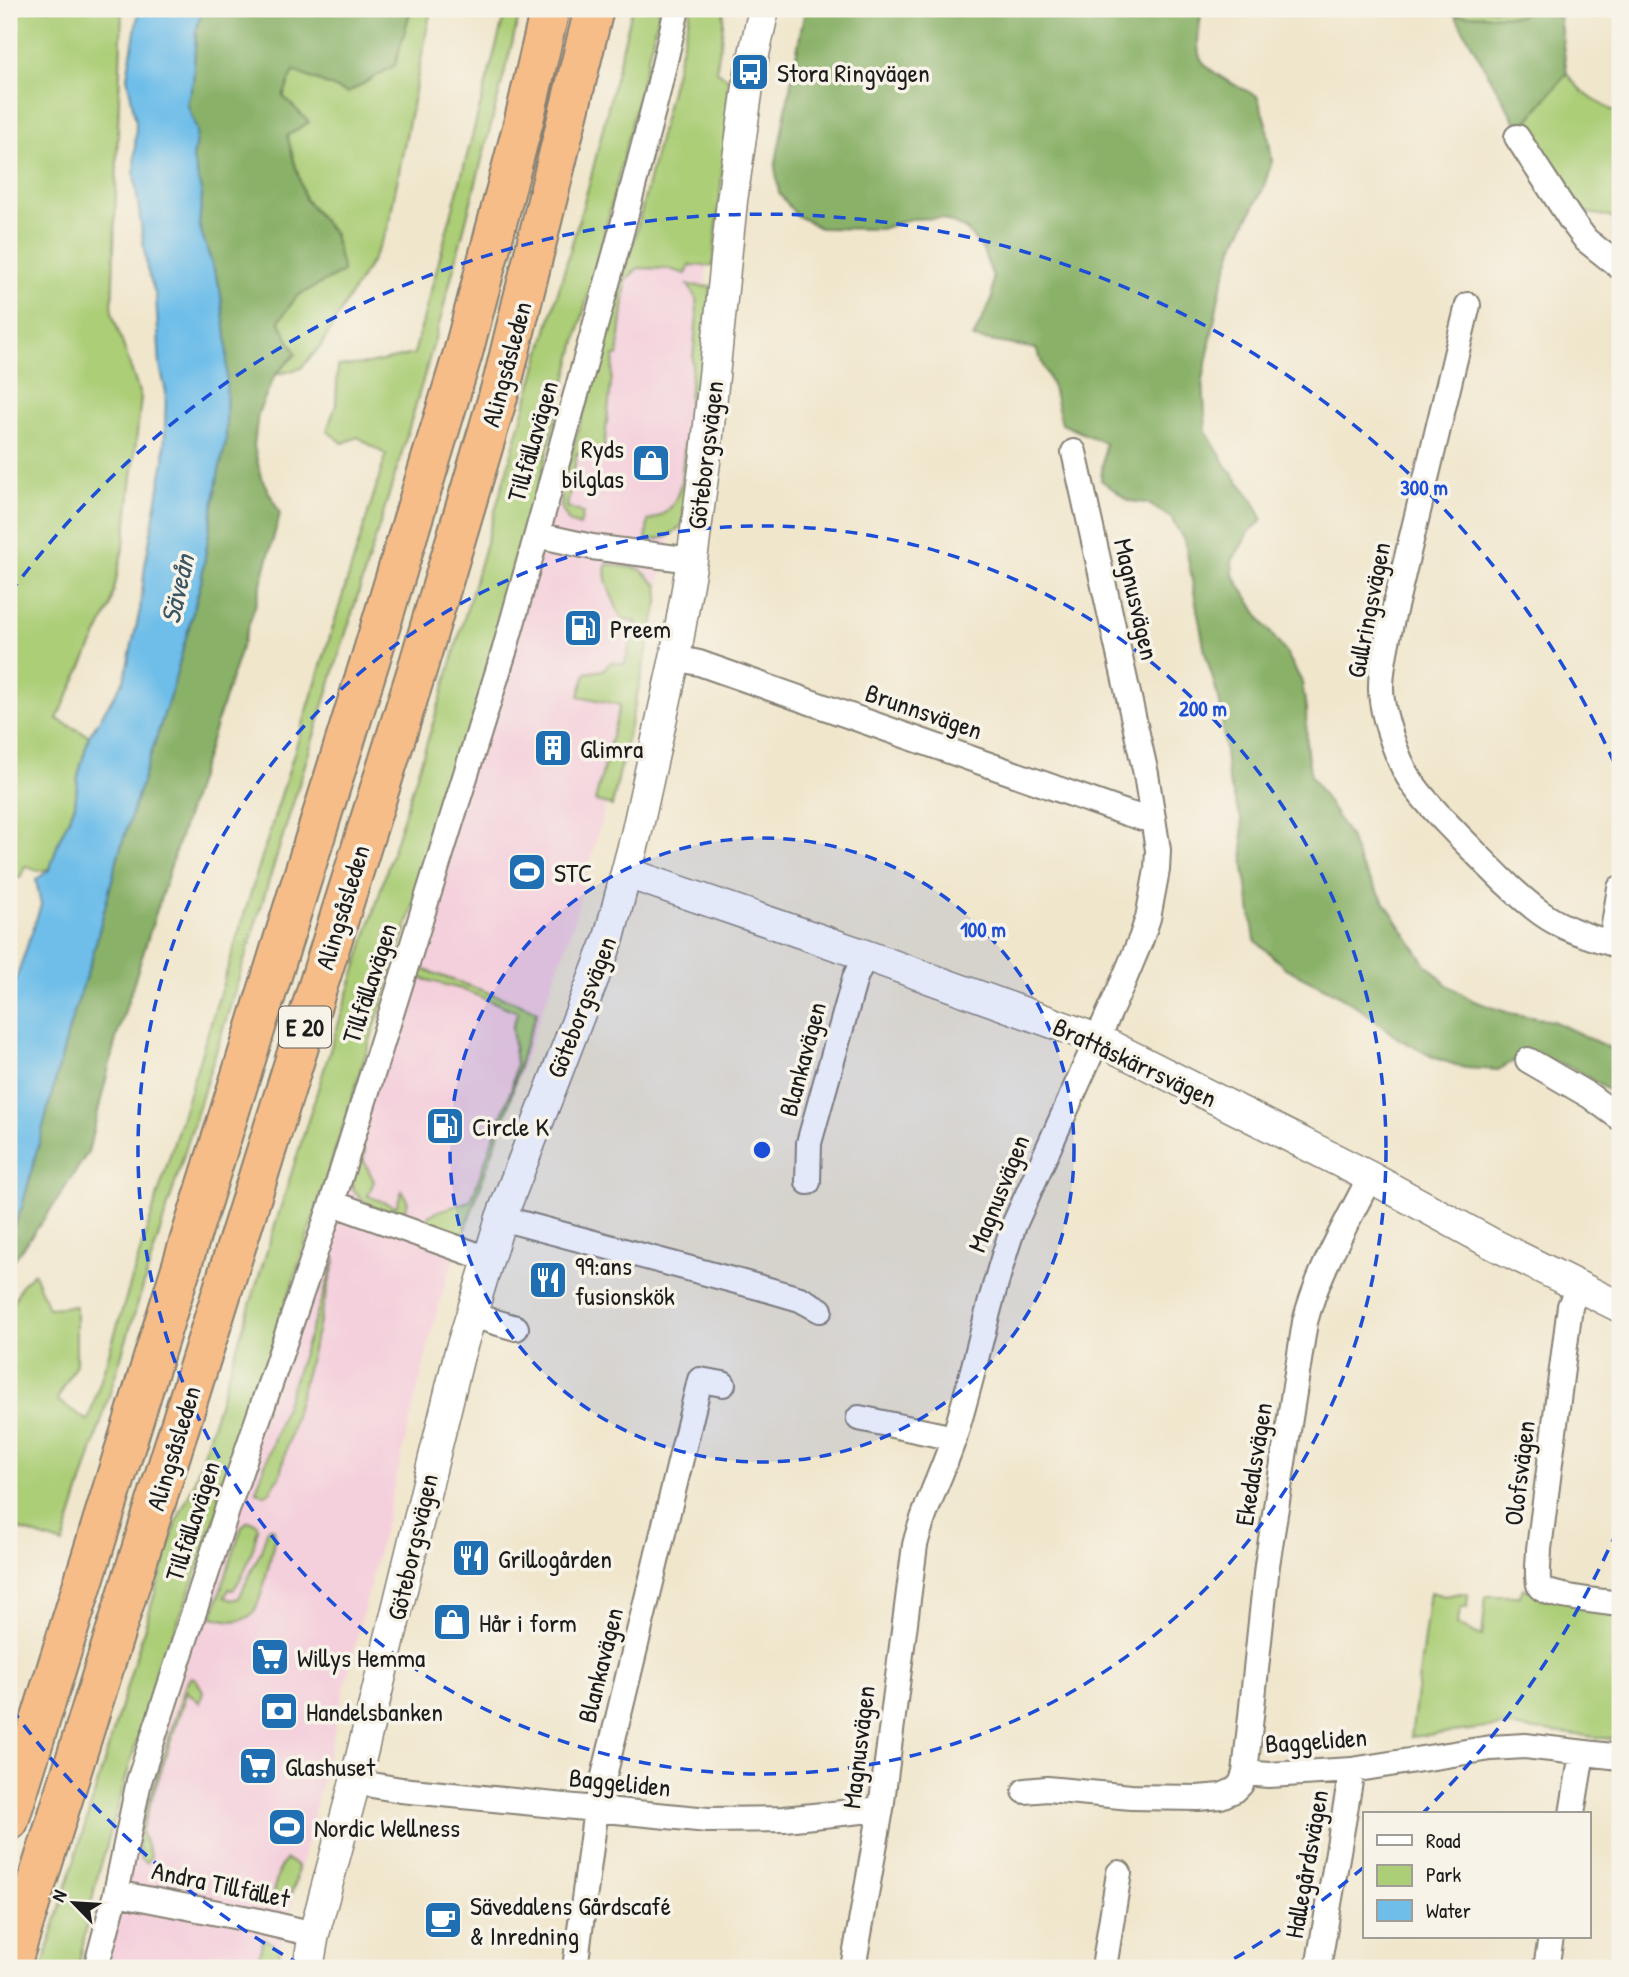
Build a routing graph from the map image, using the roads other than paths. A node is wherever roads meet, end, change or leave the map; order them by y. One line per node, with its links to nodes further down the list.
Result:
1 (550, 9): 43 (highway, E 20)
2 (594, 9): 48 (highway, Alingsåsleden / E 20)
3 (677, 9): 9 (street, Tillfällavägen)
4 (761, 14): 10 (street, Göteborgsvägen)
5 (1517, 137): 6 (street)
6 (1620, 267)
7 (1468, 305): 15 (street, Gullringsvägen)
8 (1074, 452): 12 (street, Magnusvägen)
9 (537, 535): 10 (street); 22 (street, Tillfällavägen)
10 (692, 560): 11 (street, Göteborgsvägen)
11 (675, 658): 12 (street, Brunnsvägen); 13 (street, Göteborgsvägen)
12 (1153, 818): 17 (street, Magnusvägen)
13 (627, 873): 16 (street, Brattåskärrsvägen); 23 (street, Göteborgsvägen)
14 (1620, 888): 15 (street)
15 (1616, 944)
16 (864, 954): 17 (street, Brattåskärrsvägen); 21 (street, Blankavägen)
17 (1097, 1039): 20 (street, Brattåskärrsvägen); 32 (street, Magnusvägen)
18 (1528, 1060): 19 (street)
19 (1620, 1118)
20 (1370, 1177): 25 (street, Brattåskärrsvägen); 37 (street, Ekedalsvägen)
21 (808, 1182)
22 (331, 1203): 24 (street); 45 (street, Tillfällavägen)
23 (501, 1218): 24 (street, Göteborgsvägen); 27 (street)
24 (488, 1259): 28 (street, Göteborgsvägen)
25 (1579, 1286): 26 (street, Brattåskärrsvägen); 33 (street, Olofsvägen)
26 (1620, 1307)
27 (820, 1310)
28 (471, 1315): 29 (street); 38 (street, Göteborgsvägen)
29 (516, 1328)
30 (712, 1382): 40 (street, Blankavägen)
31 (859, 1418): 32 (street)
32 (954, 1438): 41 (street, Magnusvägen)
33 (1620, 1604)
34 (1582, 1753): 35 (street, Baggeliden); 36 (street, Baggeliden); 42 (street)
35 (1620, 1757)
36 (1352, 1770): 37 (street, Baggeliden); 54 (street, Hallegårdsvägen)
37 (1245, 1773): 39 (street, Baggeliden)
38 (355, 1782): 40 (street, Baggeliden); 46 (street, Göteborgsvägen)
39 (1025, 1791)
40 (596, 1809): 41 (street, Baggeliden); 51 (street, Blankavägen)
41 (881, 1809): 52 (street, Magnusvägen)
42 (1572, 1812)
43 (9, 1821)
44 (1119, 1873): 53 (street)
45 (116, 1893): 46 (street, Andra Tillfället); 49 (street, Tillfällavägen)
46 (314, 1934): 50 (street, Göteborgsvägen)
47 (1551, 1938): 55 (street)
48 (10, 1968)
49 (96, 1968)
50 (308, 1968)
51 (575, 1968)
52 (853, 1968)
53 (1104, 1968)
54 (1318, 1968)
55 (1546, 1968)

